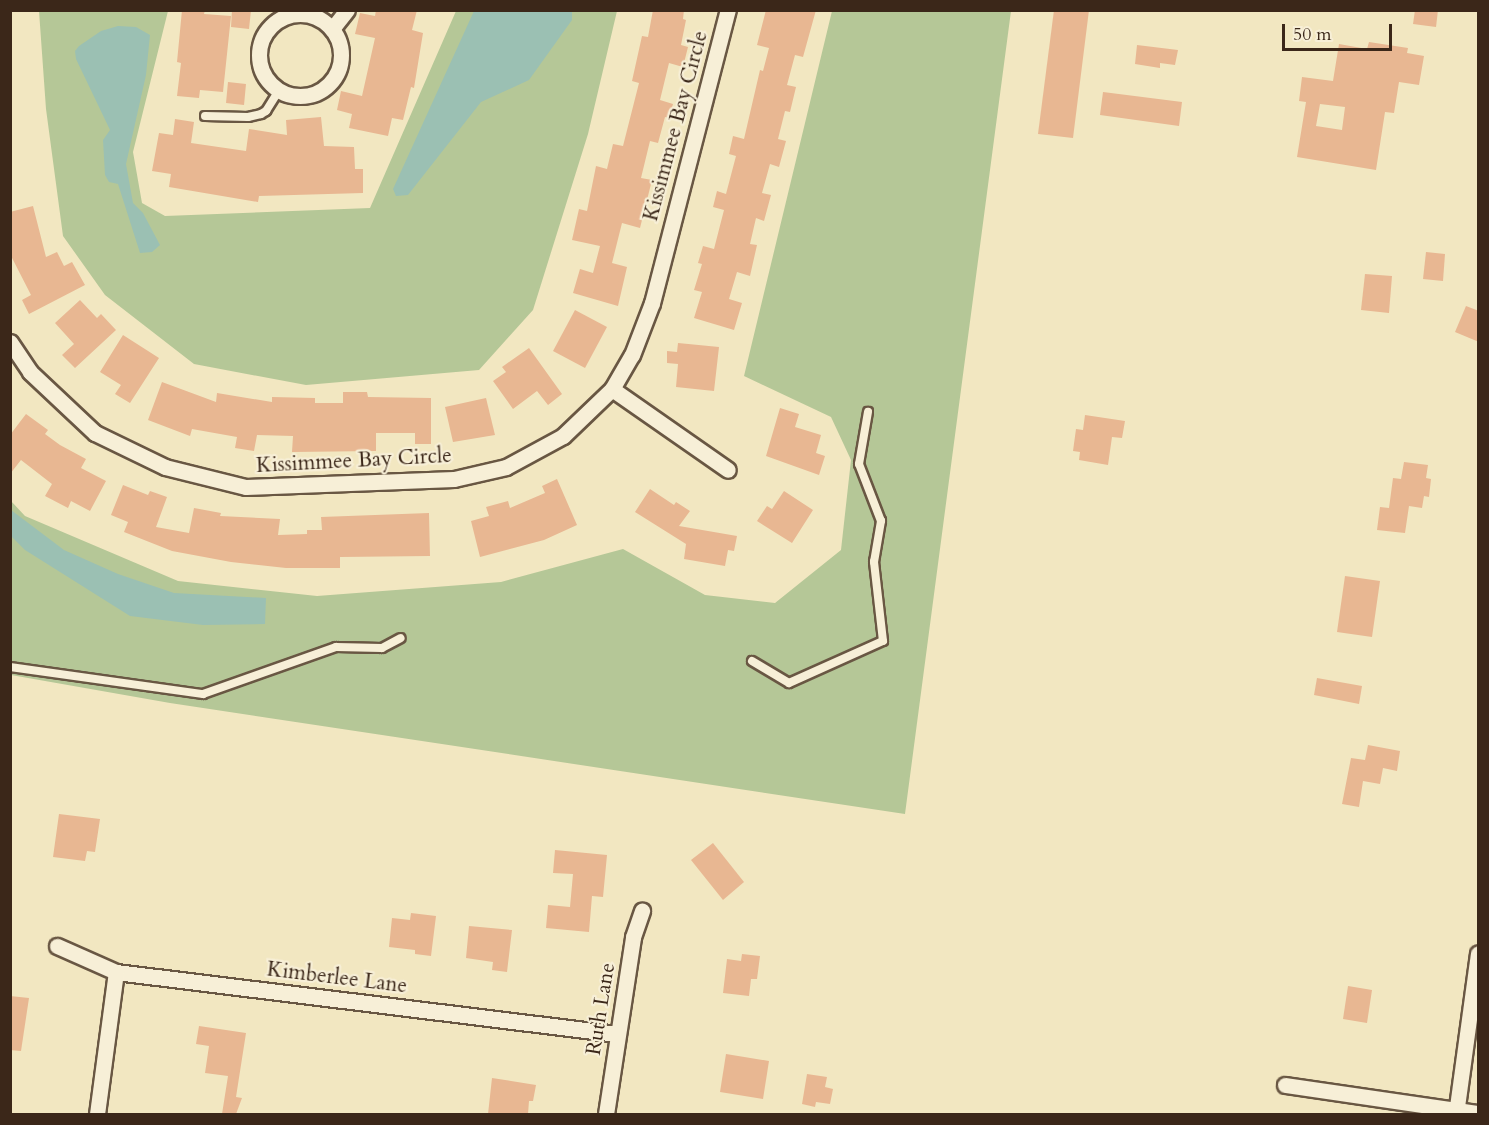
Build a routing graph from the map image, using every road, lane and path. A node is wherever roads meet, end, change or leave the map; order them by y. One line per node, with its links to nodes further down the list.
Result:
1 (347, 10): 4 (street)
2 (728, 10): 8 (street, Kissimmee Bay Circle)
3 (284, 14): 4 (street); 5 (street)
4 (332, 29): 5 (street)
5 (279, 90): 6 (lane)
6 (205, 116)
7 (10, 342): 8 (street, Kissimmee Bay Circle)
8 (612, 389): 10 (street)
9 (868, 412): 12 (lane)
10 (728, 470)
11 (401, 638): 13 (lane)
12 (752, 661)
13 (10, 667)
14 (642, 911): 18 (street, Ruth Lane)
15 (57, 946): 17 (street, Kimberlee Lane)
16 (1479, 953): 20 (street)
17 (116, 972): 18 (street, Kimberlee Lane); 22 (street)
18 (617, 1034): 23 (street, Ruth Lane)
19 (1285, 1085): 20 (street)
20 (1456, 1112): 21 (street)
21 (1479, 1113)
22 (97, 1114)
23 (606, 1114)

